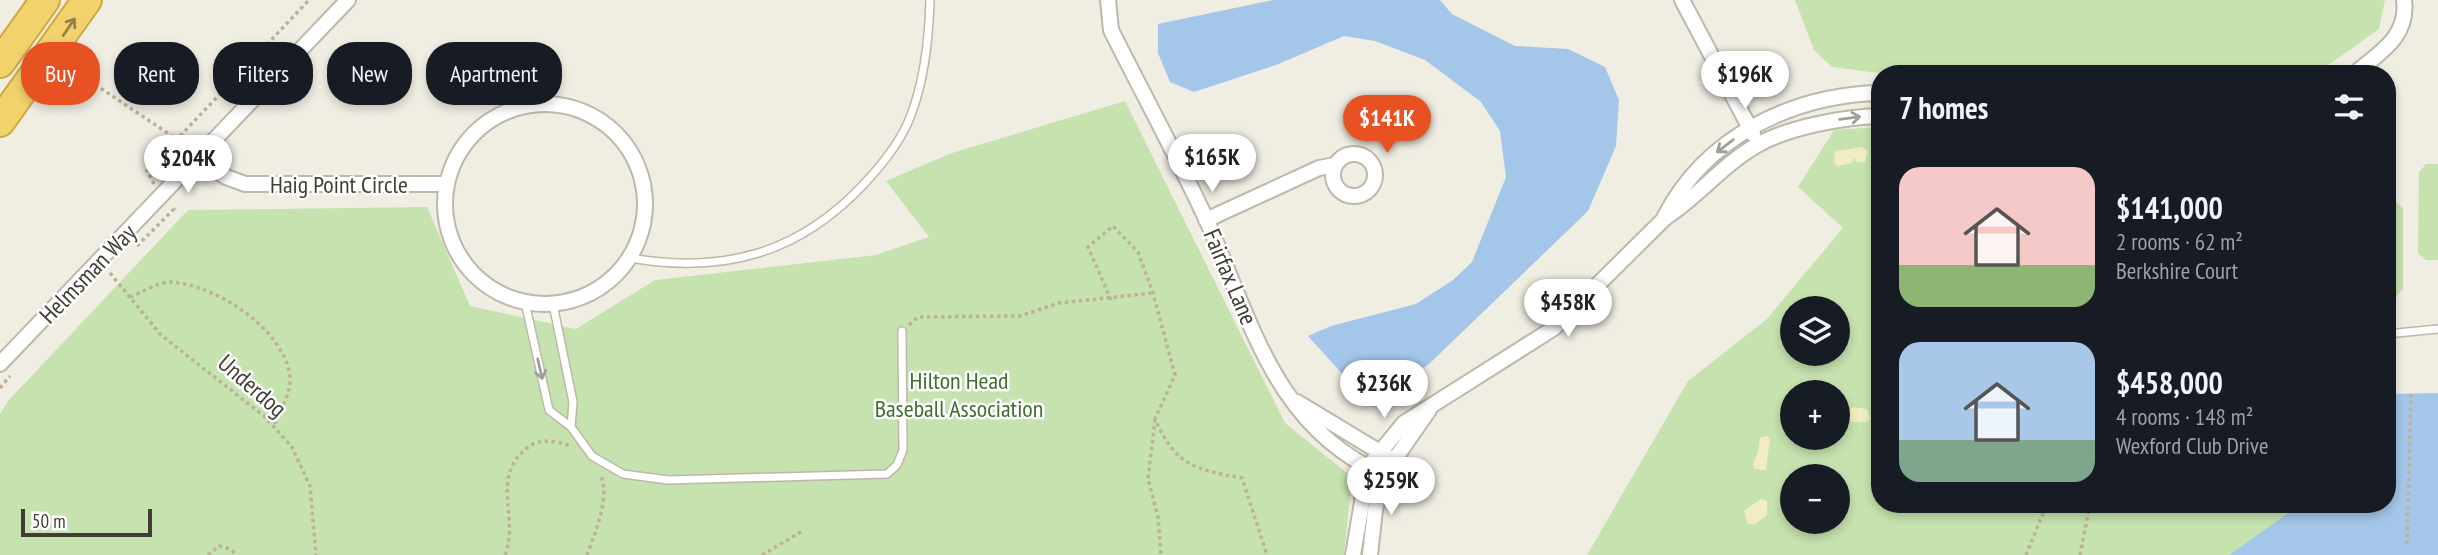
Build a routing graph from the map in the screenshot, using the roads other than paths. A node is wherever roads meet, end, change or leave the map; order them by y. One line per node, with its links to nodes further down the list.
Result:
1 (45, 0): 8 (highway)
2 (87, 0): 12 (highway, one-way to 2)
3 (348, 0): 15 (street, Helmsman Way)
4 (930, 0): 20 (lane)
5 (1108, 0): 19 (street, Fairfax Lane)
6 (1682, 0): 13 (street)
7 (2404, 0): 9 (street)
8 (0, 63)
9 (2365, 65)
10 (1871, 94): 13 (street)
11 (1871, 116): 14 (street, one-way to 11)
12 (0, 122)
13 (1750, 128): 14 (street); 18 (street, one-way to 18)
14 (1759, 144): 18 (street)
15 (198, 159): 17 (street, Haig Point Circle); 26 (street, Helmsman Way)
16 (1335, 165): 19 (street)
17 (445, 184): 20 (street, Haig Point Circle); 21 (street, Haig Point Circle)
18 (1665, 218): 28 (street)
19 (1206, 220): 27 (street, Fairfax Lane)
20 (630, 258): 22 (street, Haig Point Circle)
21 (525, 302): 22 (street, Haig Point Circle); 29 (lane, one-way to 29)
22 (553, 304): 29 (lane)
23 (2438, 329): 25 (lane)
24 (902, 331): 29 (lane)
25 (2396, 333)
26 (0, 364)
27 (1290, 398): 30 (street, Fairfax Lane); 32 (street, Fairfax Lane)
28 (1430, 409): 30 (street); 31 (street)
29 (570, 427)
30 (1379, 453): 31 (street, Fairfax Lane); 32 (street)
31 (1395, 460): 33 (street)
32 (1368, 467): 33 (street, Fairfax Lane); 34 (street)
33 (1384, 474): 35 (street)
34 (1353, 555)
35 (1370, 555)

